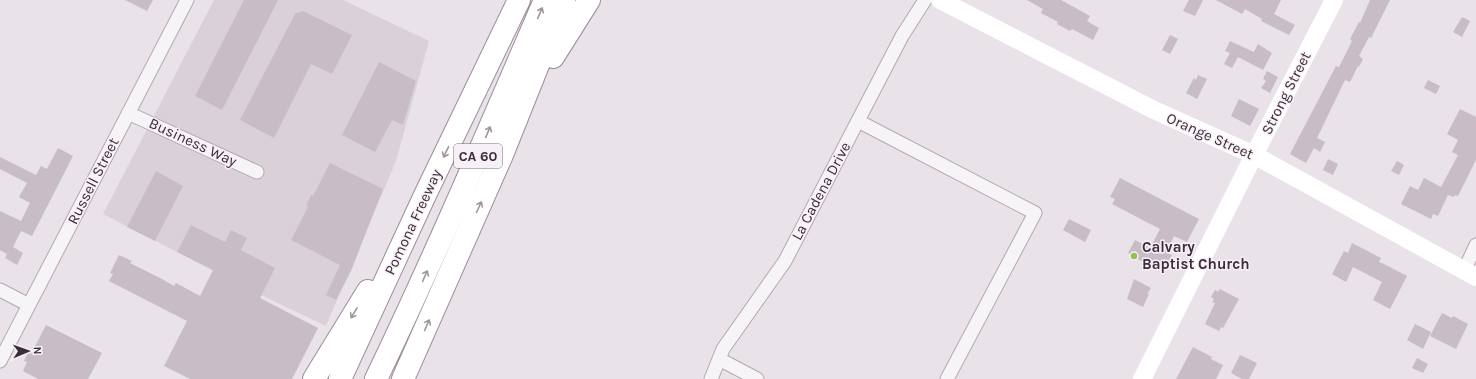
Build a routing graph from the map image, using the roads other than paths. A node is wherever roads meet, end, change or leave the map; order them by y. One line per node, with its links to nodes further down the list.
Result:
1 (187, 0): 10 (street, Russell Street)
2 (507, 0): 11 (highway)
3 (519, 0): 11 (highway, Pomona Freeway / CA 60)
4 (545, 0): 26 (highway, CA 60, one-way to 4)
5 (564, 0): 13 (highway)
6 (589, 0): 13 (highway)
7 (925, 0): 12 (street, La Cadena Drive)
8 (940, 0): 14 (street, Orange Street)
9 (1334, 0): 14 (street, Strong Street)
10 (128, 113): 15 (street, Business Way); 20 (street, Russell Street)
11 (463, 117): 16 (highway, Pomona Freeway / CA 60, one-way to 16)
12 (858, 121): 21 (street, La Cadena Drive); 29 (street)
13 (502, 155): 23 (highway, one-way to 13)
14 (1254, 155): 18 (street, Orange Street); 30 (street, Strong Street)
15 (257, 172)
16 (425, 195): 24 (highway, one-way to 24); 25 (highway, Pomona Freeway / CA 60)
17 (1476, 245): 18 (street)
18 (1470, 274)
19 (0, 290): 20 (street)
20 (29, 305): 22 (street, Russell Street)
21 (719, 360): 27 (street, La Cadena Drive); 28 (street)
22 (0, 361)
23 (406, 373)
24 (314, 379)
25 (340, 379)
26 (376, 379)
27 (711, 379)
28 (757, 379)
29 (947, 379)
30 (1142, 379)

